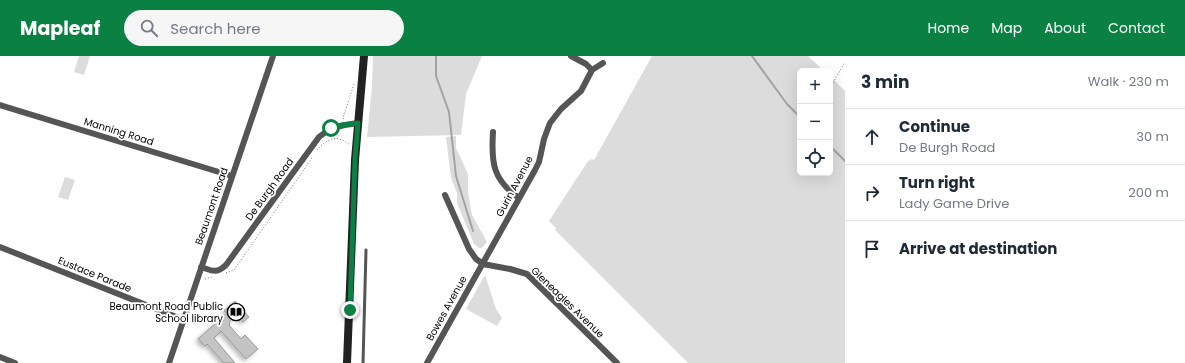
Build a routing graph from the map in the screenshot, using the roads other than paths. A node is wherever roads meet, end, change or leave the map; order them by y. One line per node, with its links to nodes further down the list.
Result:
1 (272, 56): 9 (street, Beaumont Road)
2 (364, 56): 7 (main road)
3 (571, 56): 5 (street)
4 (603, 63): 5 (street, Gurin Avenue)
5 (592, 70): 11 (street, Gurin Avenue)
6 (0, 105): 9 (street, Manning Road)
7 (358, 123): 15 (street, De Burgh Road); 20 (main road)
8 (493, 132): 11 (street)
9 (232, 176): 15 (street, Beaumont Road)
10 (445, 195): 14 (street)
11 (519, 198): 14 (street, Gurin Avenue)
12 (0, 247): 16 (street, Eustace Parade)
13 (366, 250): 21 (lane)
14 (483, 264): 22 (street, Bowes Avenue); 23 (street, Gleneagles Avenue)
15 (201, 267): 16 (street, Beaumont Road)
16 (184, 320): 19 (street, Beaumont Road)
17 (0, 357): 18 (street)
18 (15, 363)
19 (169, 363)
20 (347, 363)
21 (363, 363)
22 (427, 363)
23 (617, 363)

